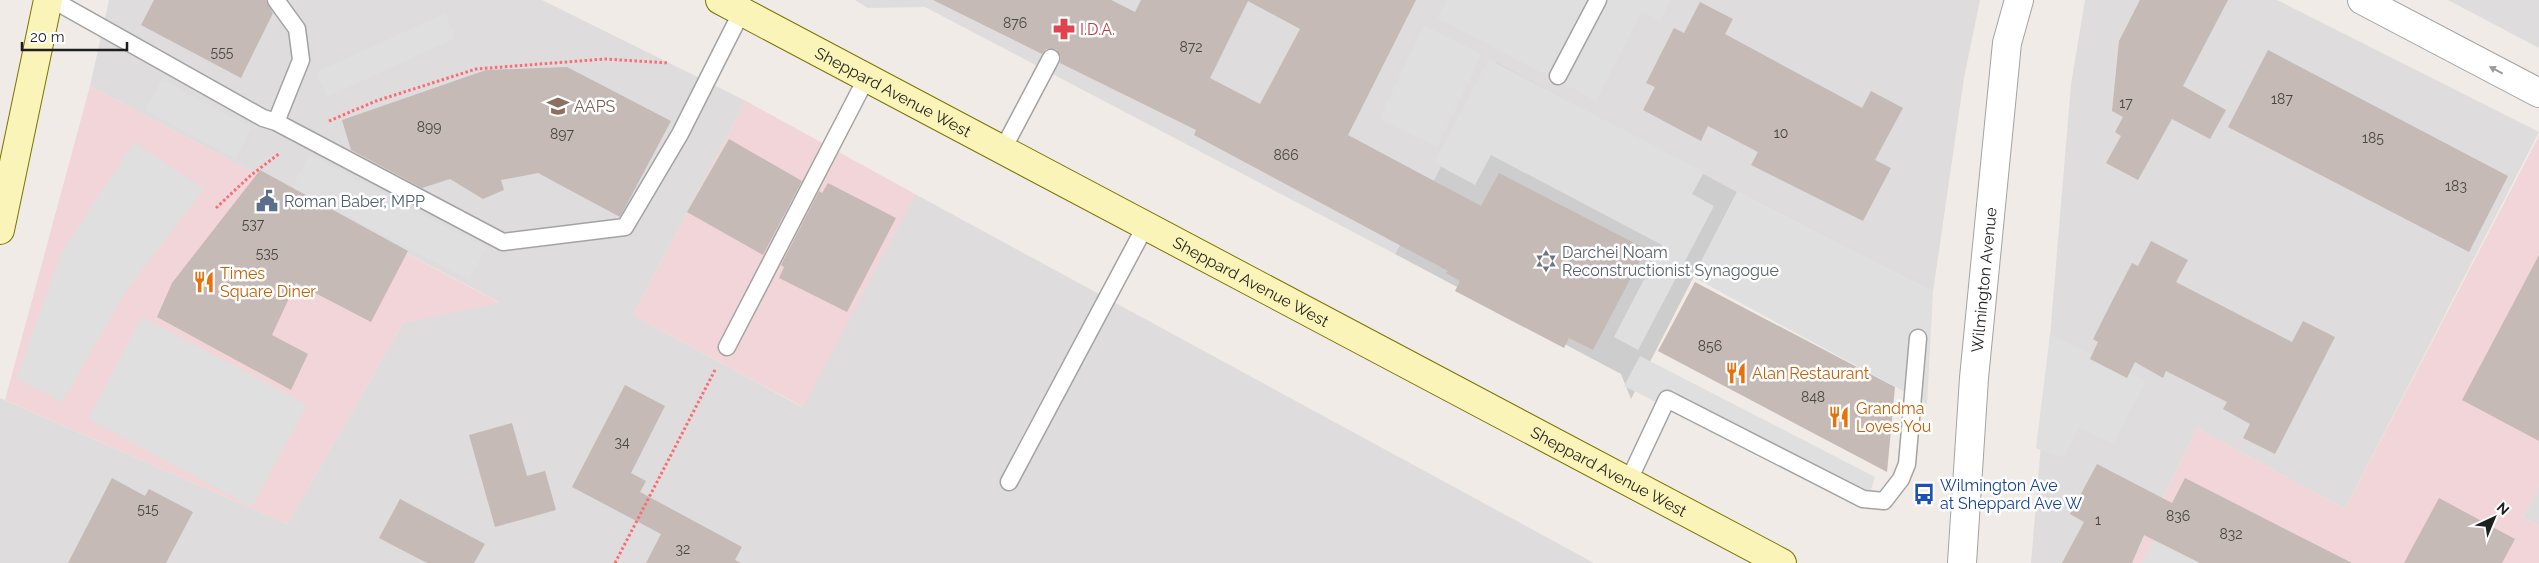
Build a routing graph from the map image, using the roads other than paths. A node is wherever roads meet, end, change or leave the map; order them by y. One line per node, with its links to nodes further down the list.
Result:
1 (48, 0): 15 (main road)
2 (52, 0): 12 (lane)
3 (276, 0): 12 (lane)
4 (1598, 0): 9 (lane)
5 (2019, 0): 21 (street, Wilmington Avenue)
6 (2362, 0): 11 (street, one-way to 6)
7 (731, 6): 10 (main road, Sheppard Avenue West); 12 (lane)
8 (1050, 58): 13 (lane)
9 (1558, 76)
10 (867, 77): 13 (main road, Sheppard Avenue West); 17 (lane)
11 (2539, 93)
12 (276, 122)
13 (1003, 149): 14 (main road, Sheppard Avenue West)
14 (1146, 225): 18 (lane); 19 (main road, Sheppard Avenue West)
15 (0, 230)
16 (1918, 338): 19 (lane)
17 (727, 347)
18 (1009, 482)
19 (1628, 482): 20 (main road, Sheppard Avenue West)
20 (1782, 563)
21 (1962, 563)

